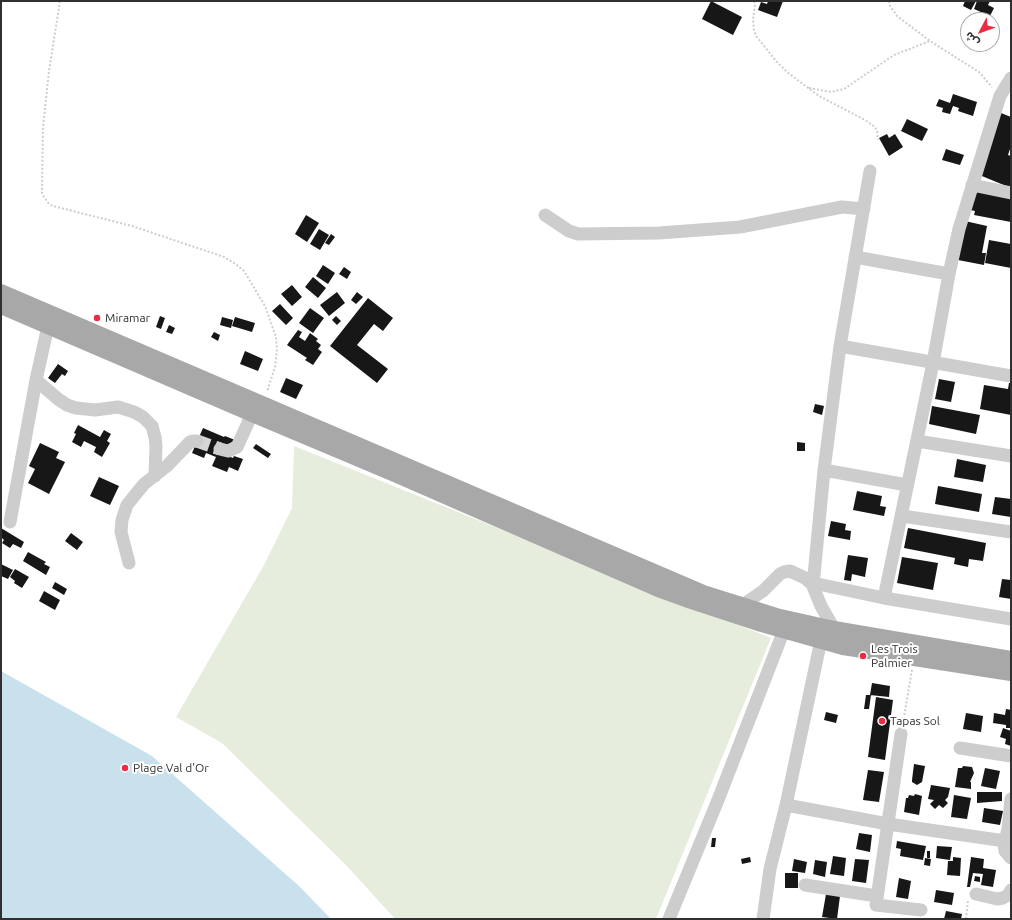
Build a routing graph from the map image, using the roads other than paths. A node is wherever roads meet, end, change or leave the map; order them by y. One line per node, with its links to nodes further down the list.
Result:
1 (1011, 78): 2 (street)
2 (1006, 99): 4 (street)
3 (870, 171): 6 (street)
4 (972, 185): 5 (street); 9 (street)
5 (1011, 192)
6 (864, 210): 7 (street); 8 (street)
7 (545, 215)
8 (855, 257): 9 (street); 13 (street)
9 (949, 274): 14 (street)
10 (1, 292): 17 (main road)
11 (1, 306): 12 (main road)
12 (48, 326): 16 (street); 17 (main road)
13 (840, 346): 14 (street); 22 (street)
14 (933, 363): 15 (street); 19 (street)
15 (1011, 376)
16 (36, 380): 23 (street); 26 (street)
17 (257, 409): 20 (street); 31 (main road); 34 (main road)
18 (198, 441): 23 (street)
19 (917, 441): 21 (street); 24 (street)
20 (220, 449)
21 (1011, 456)
22 (824, 470): 24 (street); 29 (street)
23 (155, 476): 28 (street)
24 (907, 485): 25 (street)
25 (902, 516): 27 (street); 30 (street)
26 (10, 522)
27 (1011, 532)
28 (129, 563)
29 (813, 584): 30 (street); 31 (street); 33 (street)
30 (884, 598): 32 (street)
31 (741, 606): 33 (main road)
32 (1011, 619)
33 (834, 629): 36 (main road)
34 (784, 630): 35 (main road); 51 (street)
35 (820, 640): 37 (main road); 42 (street)
36 (1011, 659)
37 (1011, 673)
38 (902, 734): 43 (street)
39 (960, 748): 40 (street)
40 (1011, 756)
41 (1011, 799): 44 (street)
42 (786, 805): 43 (street); 52 (street)
43 (888, 824): 44 (street); 49 (street)
44 (1008, 833): 45 (street)
45 (1011, 858)
46 (805, 885): 49 (street)
47 (1011, 890): 48 (street)
48 (976, 894)
49 (877, 896): 50 (street)
50 (921, 910)
51 (669, 919)
52 (763, 919)

